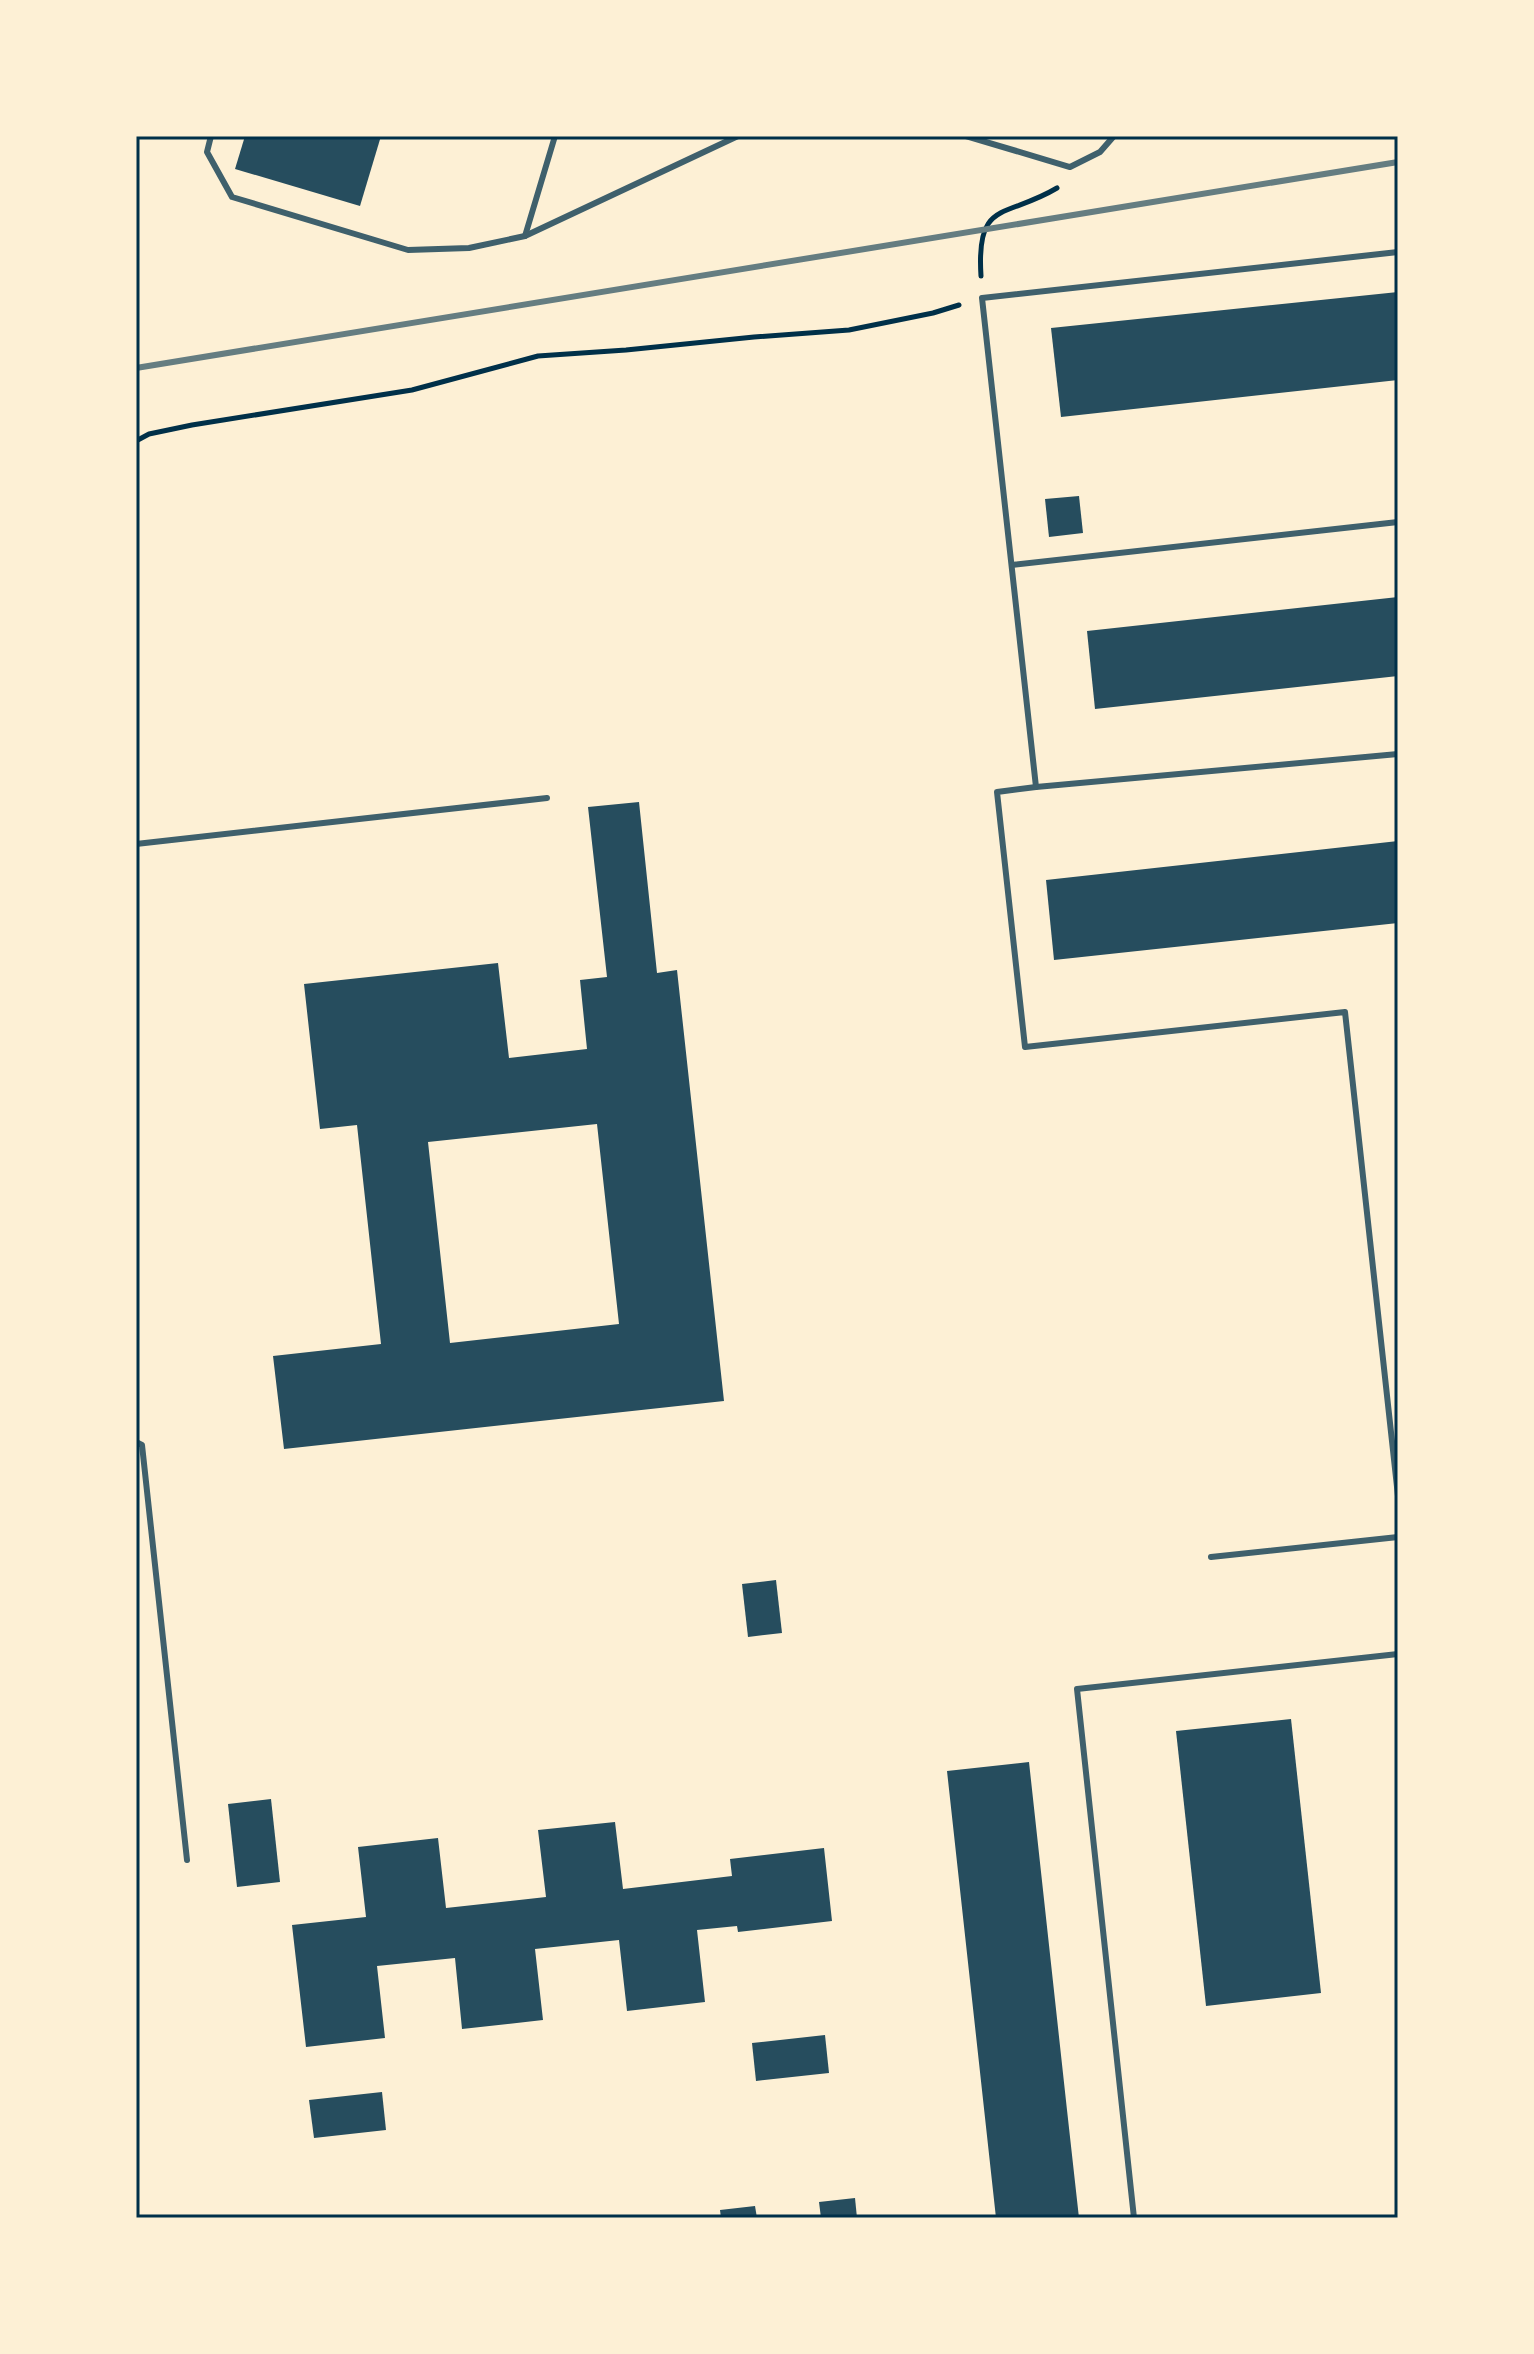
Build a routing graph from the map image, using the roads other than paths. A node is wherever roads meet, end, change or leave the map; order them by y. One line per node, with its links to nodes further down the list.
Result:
1 (211, 136): 6 (lane)
2 (555, 136): 6 (lane)
3 (738, 136): 6 (lane)
4 (966, 136): 5 (lane)
5 (1114, 136)
6 (525, 236)
7 (1398, 252): 9 (lane)
8 (1398, 522): 9 (lane)
9 (1012, 565): 11 (lane)
10 (1398, 754): 11 (lane)
11 (1036, 787): 15 (lane)
12 (547, 798): 13 (lane)
13 (136, 844)
14 (136, 1442): 19 (lane)
15 (1398, 1496)
16 (1398, 1537): 17 (lane)
17 (1211, 1557)
18 (1398, 1654): 20 (lane)
19 (187, 1860)
20 (1134, 2218)

